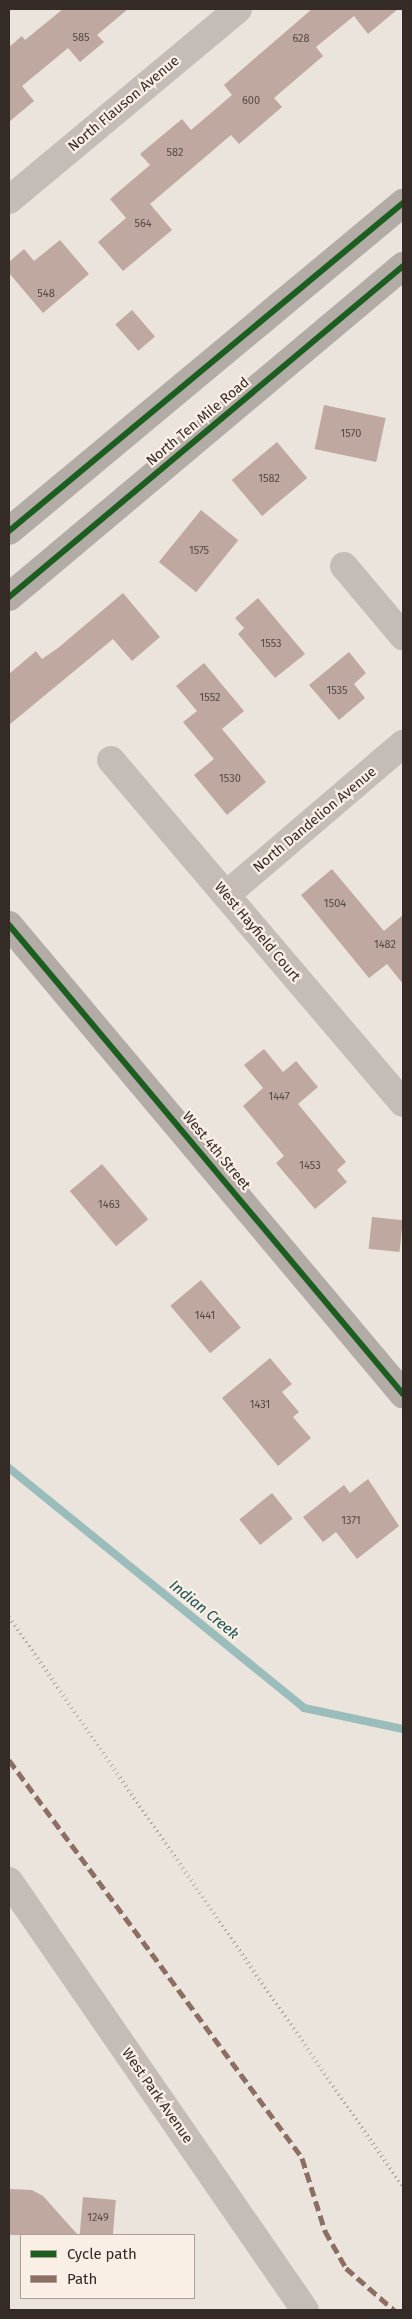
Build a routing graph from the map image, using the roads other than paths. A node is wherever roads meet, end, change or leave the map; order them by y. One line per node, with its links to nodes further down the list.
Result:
1 (238, 9): 2 (street, North Flauson Avenue)
2 (9, 200)
3 (403, 203): 5 (main road)
4 (403, 266): 7 (main road, North Ten Mile Road)
5 (9, 532)
6 (344, 566): 8 (street)
7 (9, 597)
8 (403, 636)
9 (403, 744): 11 (street, North Dandelion Avenue)
10 (111, 760): 11 (street, West Hayfield Court)
11 (226, 895): 13 (street, West Hayfield Court)
12 (9, 925): 14 (main road, West 4th Street)
13 (403, 1103)
14 (403, 1394)
15 (9, 1881): 16 (street, West Park Avenue)
16 (304, 2310)

